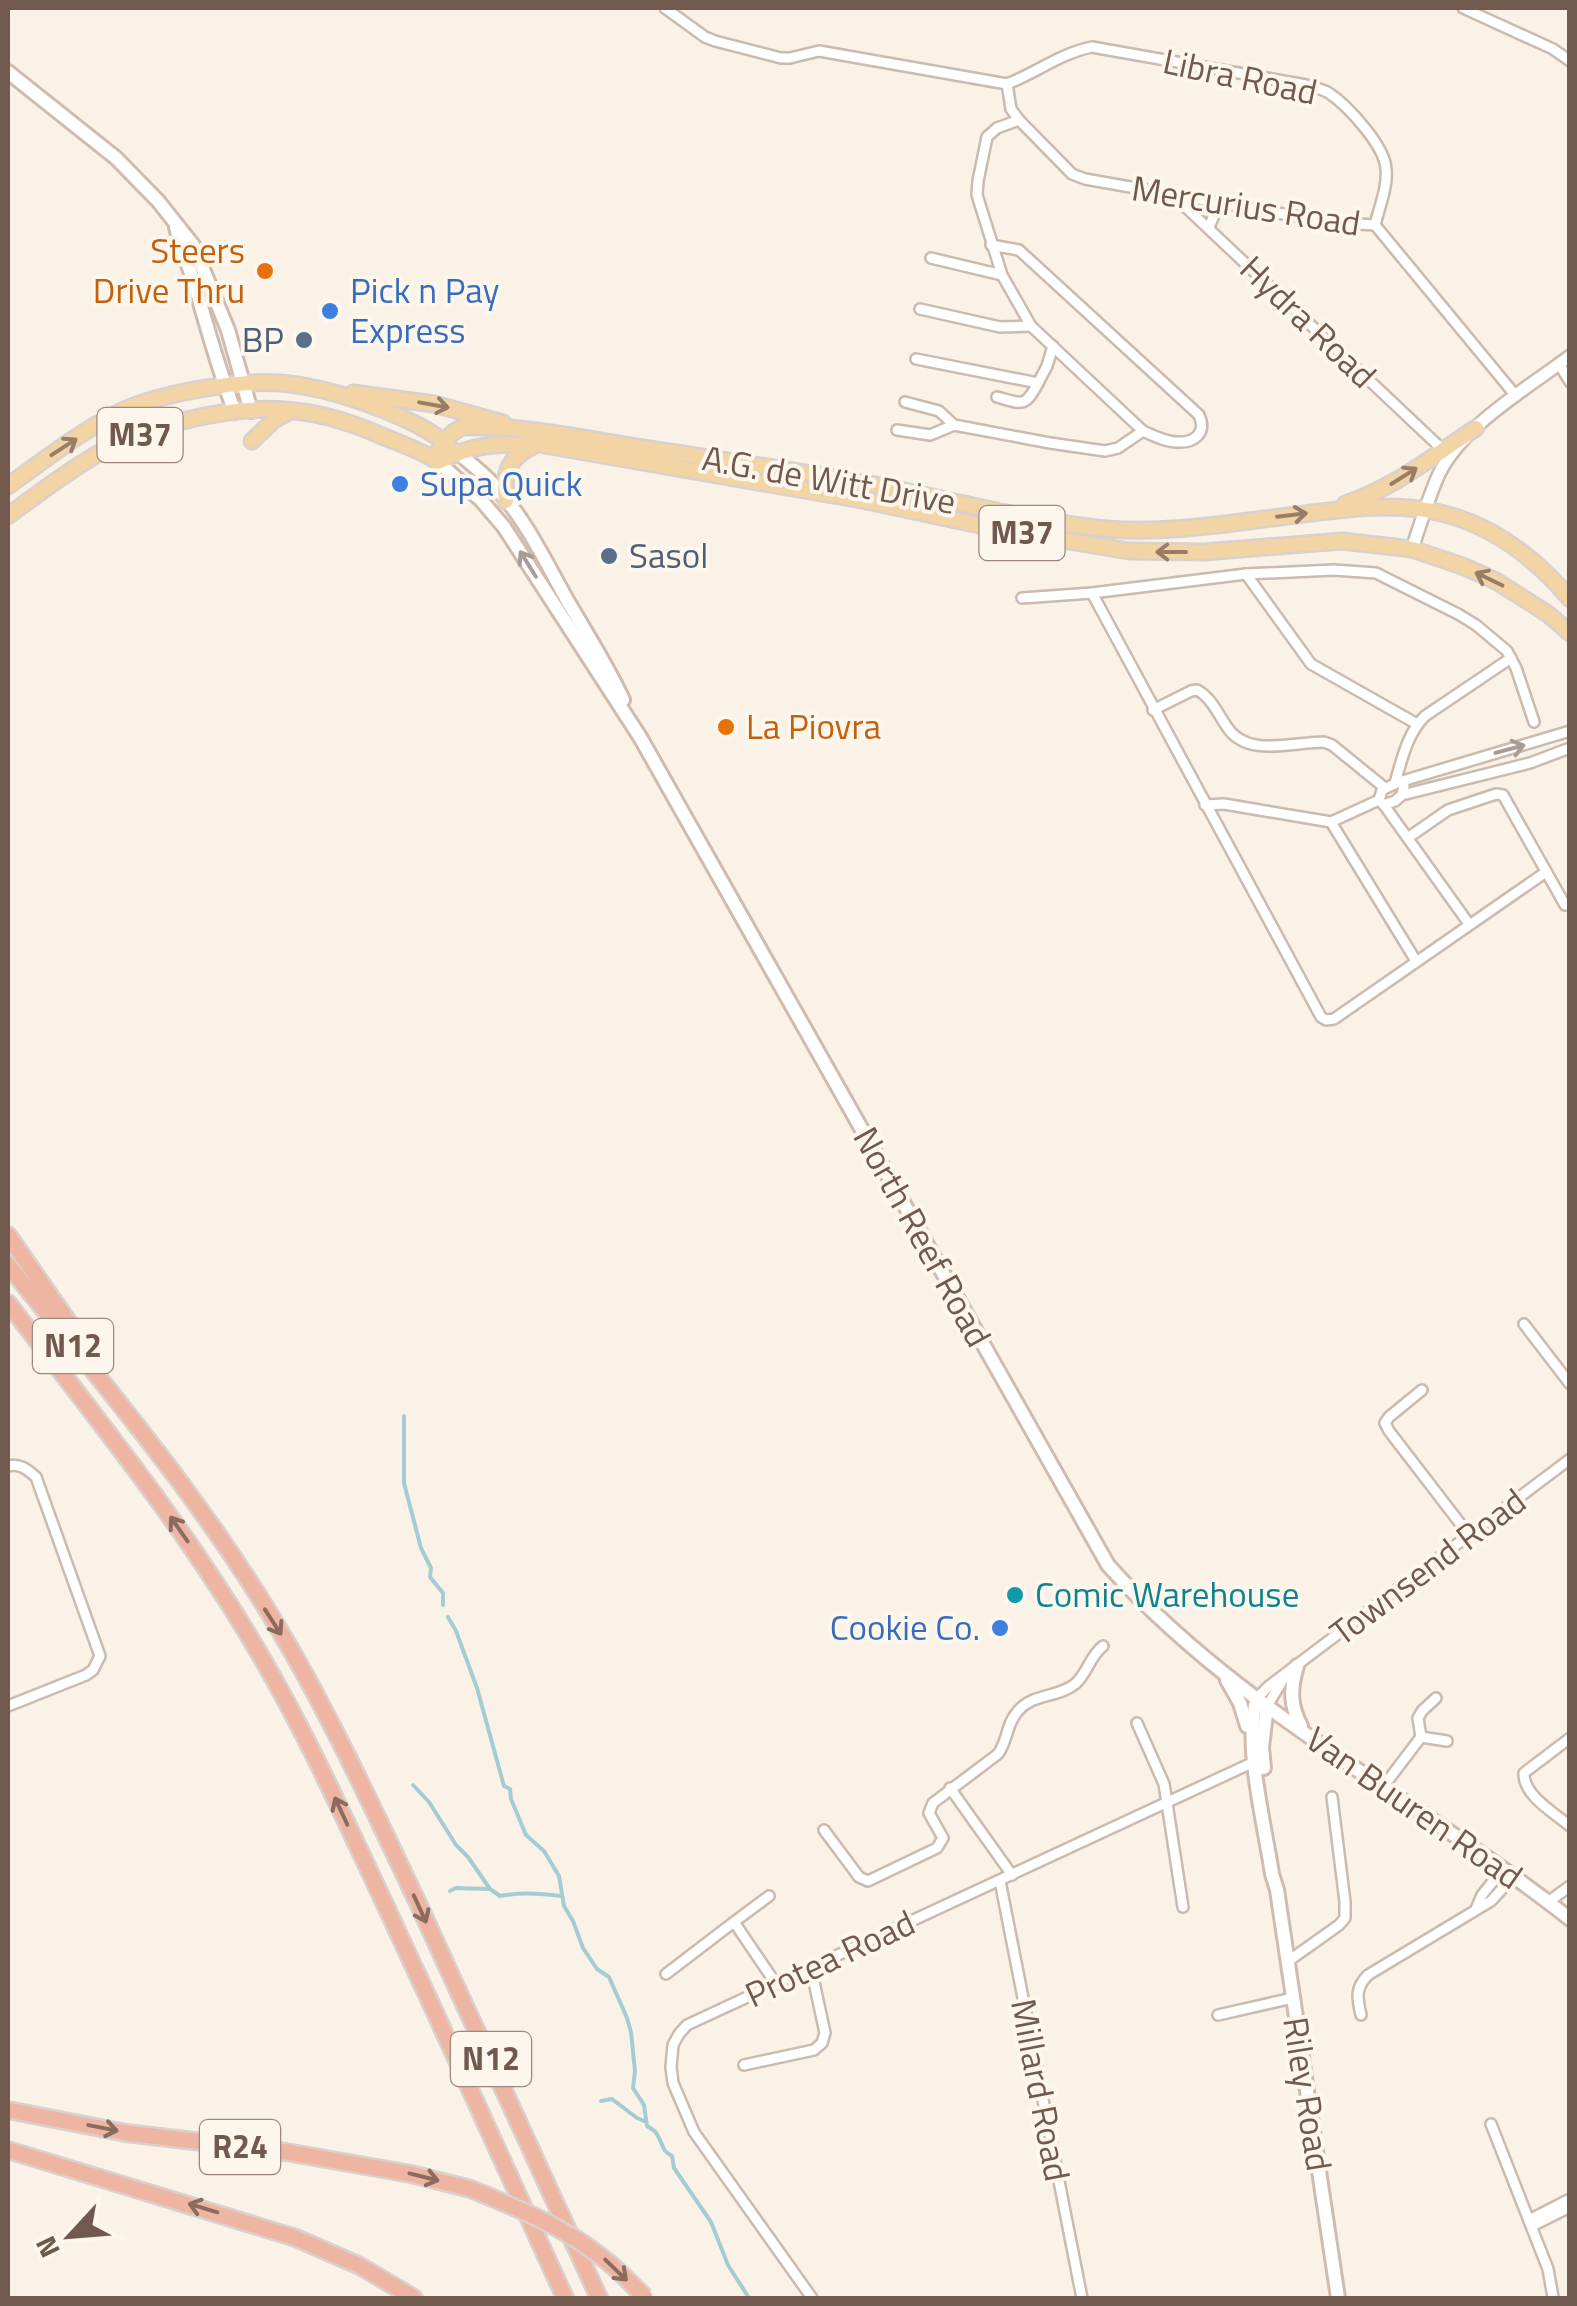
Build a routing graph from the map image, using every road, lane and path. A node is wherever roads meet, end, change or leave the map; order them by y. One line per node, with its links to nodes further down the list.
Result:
1 (665, 8): 5 (street)
2 (1464, 8): 3 (street)
3 (1570, 61)
4 (8, 72): 9 (main road)
5 (1006, 84): 6 (street, Mercurius Road); 10 (street, Libra Road)
6 (1020, 120): 7 (street, Mercurius Road); 12 (street)
7 (1173, 195): 8 (street, Mercurius Road); 11 (street, Hydra Road)
8 (1224, 204): 10 (street, Mercurius Road); 11 (street)
9 (176, 225): 22 (main road); 23 (main road)
10 (1376, 225): 26 (street, Mercurius Road)
11 (1208, 227): 39 (street, Hydra Road)
12 (991, 244): 14 (street); 35 (street)
13 (931, 258): 14 (street)
14 (1002, 275): 16 (street)
15 (920, 309): 16 (street)
16 (1031, 326): 17 (street)
17 (1053, 346): 21 (street); 35 (street)
18 (916, 358): 21 (street)
19 (1564, 360): 20 (street); 26 (street)
20 (1570, 382)
21 (1038, 383): 25 (street)
22 (244, 384): 23 (main road, M37); 24 (main road, M37); 29 (main road)
23 (225, 386): 30 (main road); 43 (main road, M37, one-way to 23)
24 (302, 386): 33 (main road, one-way to 33); 37 (main road, M37)
25 (997, 396)
26 (1516, 396): 32 (street)
27 (905, 402): 31 (street)
28 (292, 410): 29 (main road, M37); 36 (main road); 41 (main road, M37)
29 (252, 411): 30 (main road, M37)
30 (235, 412): 48 (main road, M37)
31 (954, 426): 34 (street); 35 (street)
32 (1476, 428): 39 (main road); 46 (street)
33 (525, 429): 37 (main road, A.G. de Witt Drive / M37); 42 (main road, A.G. de Witt Drive / M37)
34 (897, 430)
35 (1144, 431)
36 (252, 441)
37 (444, 441): 40 (main road, M37); 41 (main road)
38 (539, 444): 40 (main road, A.G. de Witt Drive / M37); 42 (main road, A.G. de Witt Drive / M37); 44 (main road)
39 (1443, 450): 45 (main road, one-way to 39)
40 (458, 452): 41 (main road, A.G. de Witt Drive / M37); 44 (main road, North Reef Road)
41 (436, 460): 63 (main road, North Reef Road, one-way to 41)
42 (668, 460): 47 (main road, A.G. de Witt Drive / M37); 50 (main road, A.G. de Witt Drive / M37)
43 (8, 486)
44 (506, 501): 63 (main road, North Reef Road)
45 (1326, 510): 46 (main road, A.G. de Witt Drive / M37); 49 (main road, A.G. de Witt Drive / M37, one-way to 45)
46 (1427, 510): 52 (street); 56 (main road, A.G. de Witt Drive / M37)
47 (1000, 512): 49 (main road, A.G. de Witt Drive / M37); 50 (main road)
48 (8, 516)
49 (1041, 519): 51 (main road)
50 (998, 529): 51 (main road, A.G. de Witt Drive / M37)
51 (1040, 536): 52 (main road, A.G. de Witt Drive / M37, one-way to 51)
52 (1412, 549): 57 (main road, A.G. de Witt Drive / M37, one-way to 52)
53 (1246, 574): 54 (street); 58 (street); 61 (street)
54 (1092, 593): 55 (street); 59 (street)
55 (1022, 598)
56 (1570, 599)
57 (1570, 633)
58 (1511, 658): 60 (street); 61 (street)
59 (1153, 710): 67 (street); 70 (street)
60 (1534, 722)
61 (1417, 724): 67 (street)
62 (1570, 730): 65 (street, one-way to 62)
63 (638, 734): 91 (main road, North Reef Road)
64 (1570, 748): 66 (street)
65 (1450, 766): 66 (street); 67 (street)
66 (1455, 783): 68 (street)
67 (1393, 784): 68 (street); 69 (street)
68 (1402, 795): 69 (street)
69 (1381, 802): 71 (street); 72 (street)
70 (1205, 805): 71 (street); 76 (street)
71 (1331, 822): 76 (street)
72 (1408, 837): 73 (street); 75 (street)
73 (1546, 872): 74 (street); 75 (street)
74 (1565, 905)
75 (1469, 924): 76 (street)
76 (1416, 962)
77 (8, 1235): 85 (highway)
78 (8, 1265): 85 (highway, N12)
79 (8, 1303): 84 (highway, N12)
80 (8, 1316): 84 (highway)
81 (1524, 1324): 82 (street)
82 (1570, 1384)
83 (1422, 1390): 88 (street)
84 (88, 1407): 132 (highway, N12, one-way to 84)
85 (139, 1426): 133 (highway, N12, one-way to 133)
86 (1570, 1459): 88 (street, Townsend Road)
87 (8, 1466): 94 (street)
88 (1469, 1535): 90 (street, Townsend Road)
89 (1103, 1646): 103 (street)
90 (1291, 1671): 93 (street, Townsend Road); 96 (main road)
91 (1224, 1673): 93 (main road, North Reef Road); 100 (main road)
92 (1436, 1698): 97 (street)
93 (1262, 1702): 96 (main road, Van Buuren Road); 100 (main road, Riley Road); 101 (main road, Riley Road)
94 (8, 1706)
95 (1137, 1723): 105 (street)
96 (1302, 1730): 102 (main road, Van Buuren Road)
97 (1421, 1736): 99 (street); 102 (street)
98 (1570, 1738): 106 (street)
99 (1446, 1741)
100 (1252, 1742): 101 (main road, Riley Road)
101 (1258, 1760): 105 (street, Protea Road); 117 (main road, Riley Road)
102 (1383, 1787): 108 (main road, Van Buuren Road)
103 (950, 1788): 107 (street); 109 (street)
104 (1332, 1797): 117 (street)
105 (1167, 1802): 109 (street, Protea Road); 114 (street)
106 (1570, 1826)
107 (824, 1830)
108 (1508, 1873): 113 (main road, Van Buuren Road); 123 (street)
109 (1012, 1875): 110 (street, Protea Road)
110 (1000, 1880): 118 (street, Protea Road); 136 (street, Millard Road)
111 (1570, 1886): 113 (street)
112 (769, 1896): 116 (street)
113 (1548, 1902): 115 (main road, Van Buuren Road)
114 (1183, 1907)
115 (1570, 1919)
116 (734, 1922): 119 (street); 120 (street)
117 (1288, 1962): 121 (main road, Riley Road)
118 (811, 1968): 120 (street, Protea Road); 124 (street)
119 (666, 1974)
120 (776, 1984): 135 (street, Protea Road)
121 (1293, 1998): 122 (street); 137 (main road, Riley Road)
122 (1218, 2015)
123 (1361, 2015)
124 (744, 2065)
125 (8, 2110): 134 (highway, R24, one-way to 134, bridge)
126 (1492, 2124): 130 (street)
127 (8, 2150): 131 (highway, R24, one-way to 127)
128 (1570, 2199): 130 (street)
129 (1570, 2207): 130 (street)
130 (1531, 2223): 139 (street)
131 (414, 2298)
132 (565, 2298)
133 (598, 2298)
134 (645, 2298)
135 (812, 2298)
136 (1082, 2298)
137 (1338, 2298)
138 (1541, 2298): 139 (street)
139 (1554, 2298)

